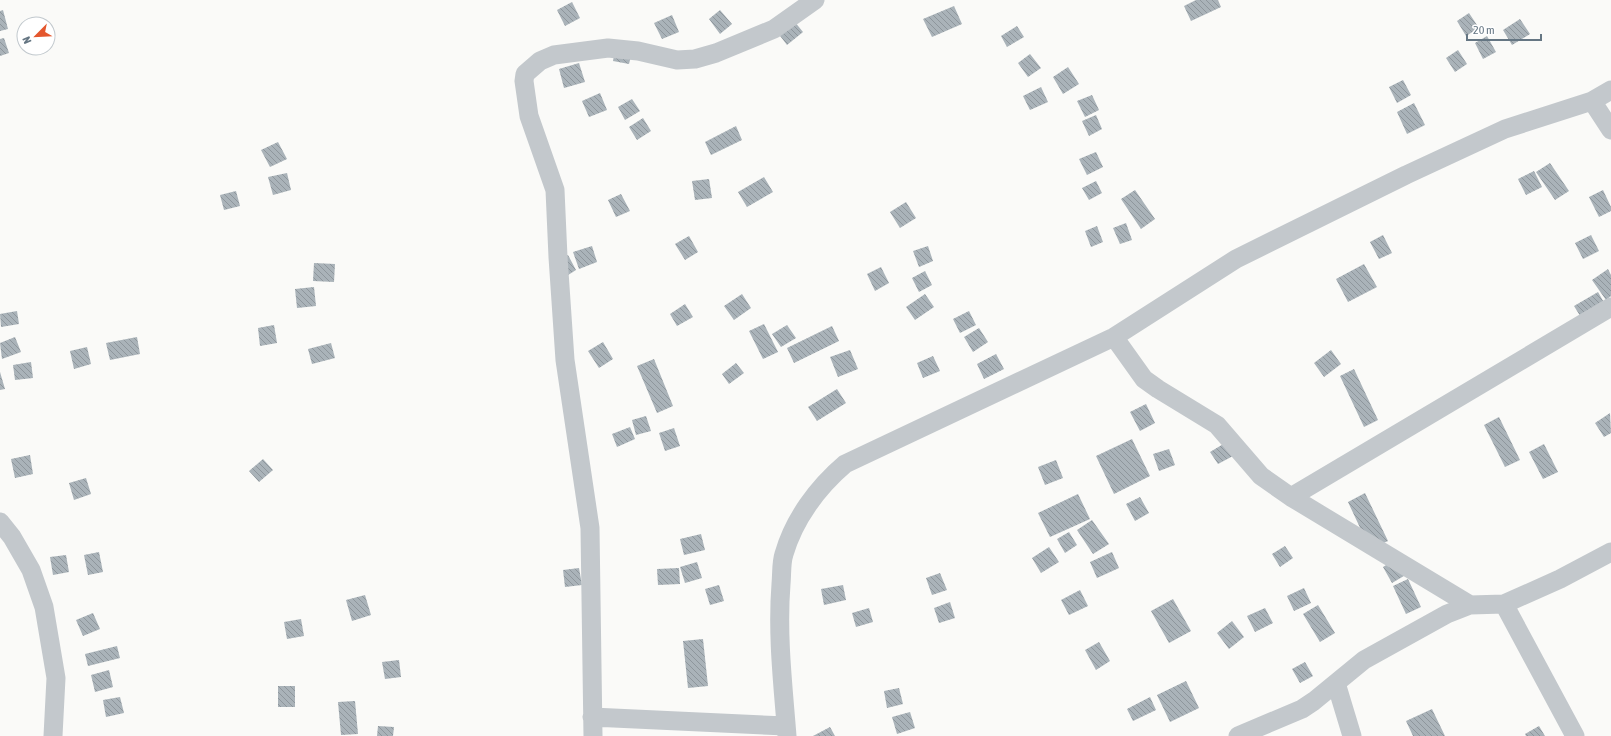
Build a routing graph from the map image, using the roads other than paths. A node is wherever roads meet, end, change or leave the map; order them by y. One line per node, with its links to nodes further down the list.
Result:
1 (815, 0): 13 (street)
2 (1611, 90): 3 (street)
3 (1592, 101): 4 (street); 6 (street)
4 (1611, 130)
5 (1611, 307): 7 (street)
6 (1114, 337): 7 (street); 14 (street)
7 (1291, 497): 11 (street)
8 (0, 522): 15 (street)
9 (1611, 552): 10 (street)
10 (1504, 604): 11 (street); 19 (street)
11 (1470, 605): 12 (street)
12 (1336, 683): 17 (street); 18 (street)
13 (592, 717): 14 (street); 16 (street)
14 (787, 731)
15 (53, 736)
16 (593, 736)
17 (1238, 736)
18 (1352, 736)
19 (1575, 736)

